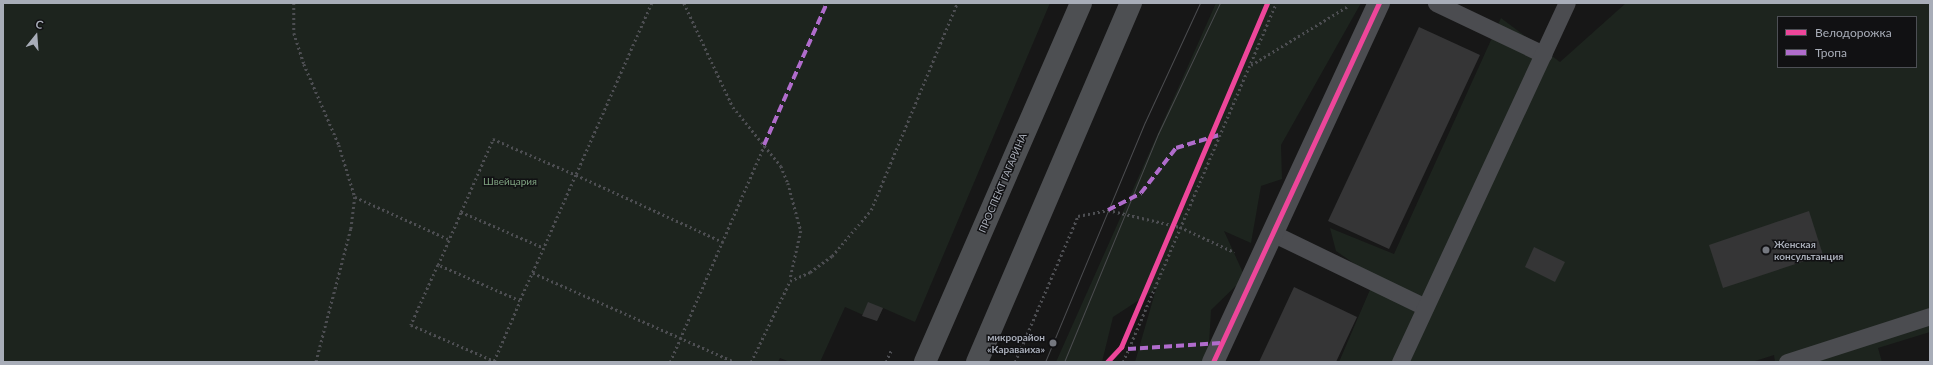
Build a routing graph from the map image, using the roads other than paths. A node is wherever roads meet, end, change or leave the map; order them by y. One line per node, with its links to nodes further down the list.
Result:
1 (1081, 3): 10 (main road, ПРОСПЕКТ ГАГАРИНА)
2 (1131, 3): 11 (main road)
3 (1379, 3): 7 (street)
4 (1436, 3): 6 (lane)
5 (1567, 3): 6 (lane)
6 (1543, 54): 8 (lane)
7 (1272, 233): 8 (lane); 12 (street)
8 (1425, 307): 13 (lane)
9 (1930, 316): 14 (lane)
10 (925, 362)
11 (977, 362)
12 (1213, 362)
13 (1400, 362)
14 (1787, 362)

